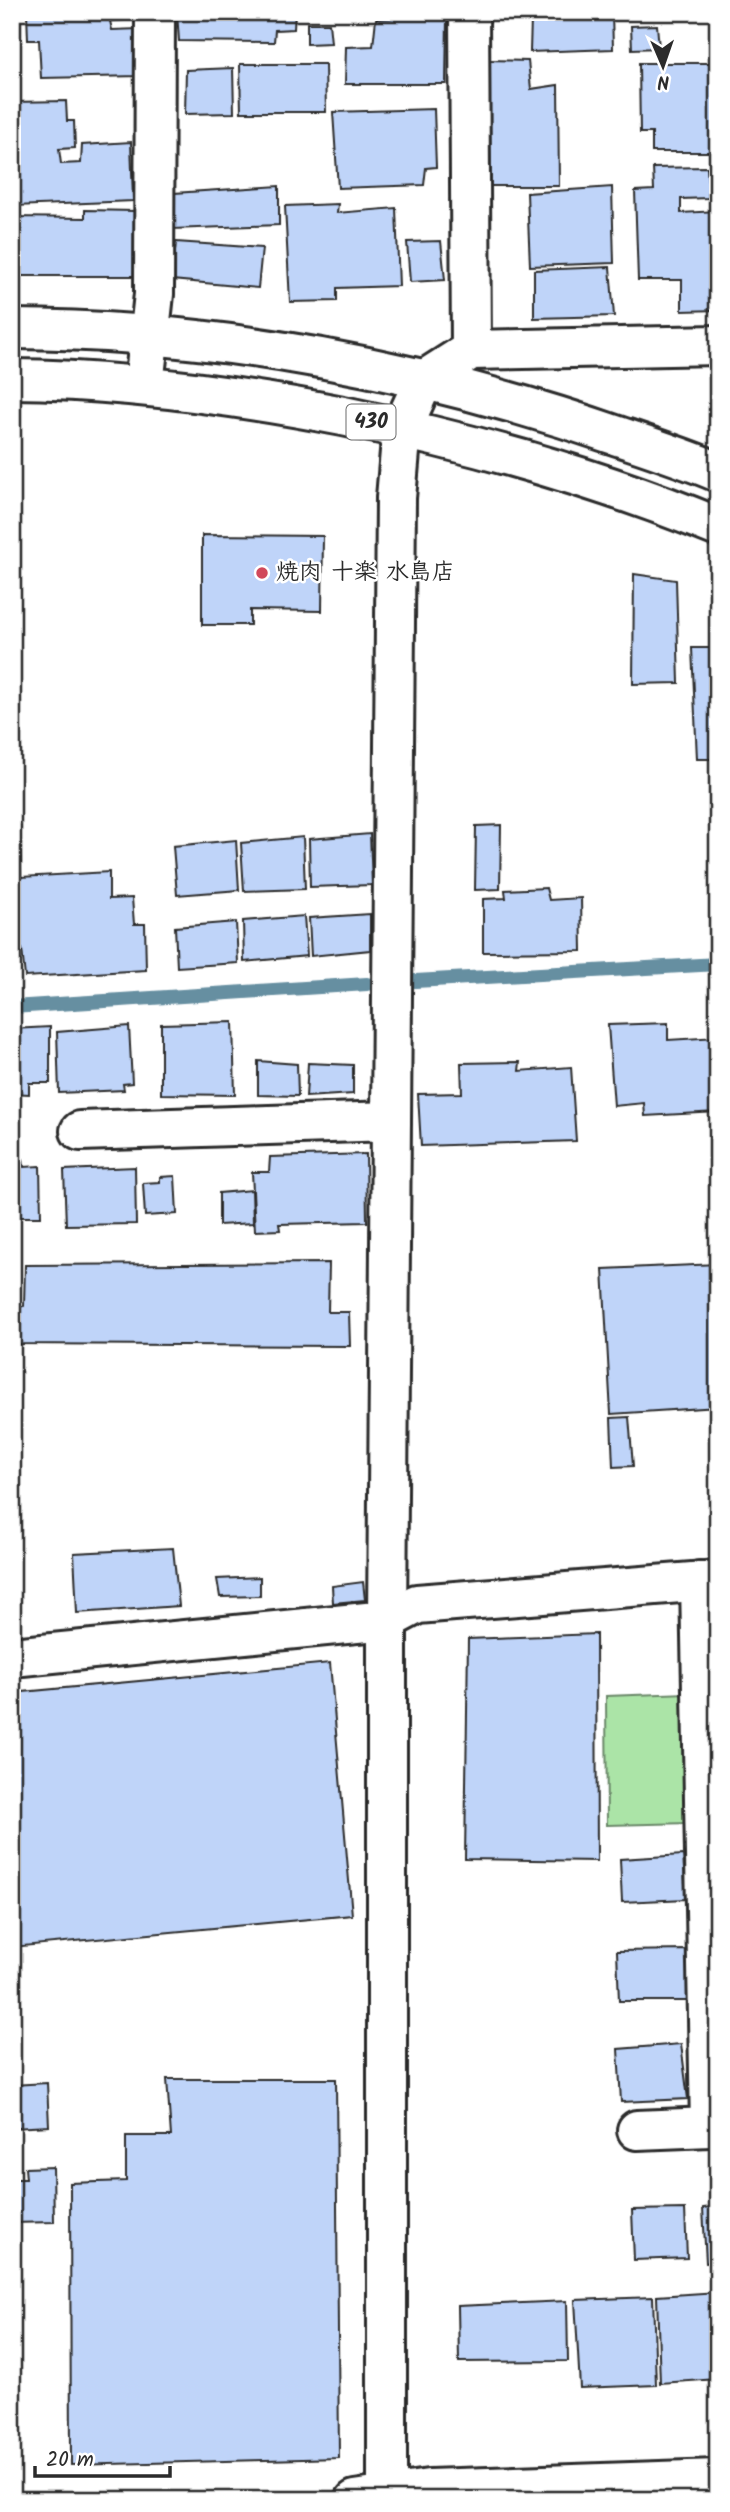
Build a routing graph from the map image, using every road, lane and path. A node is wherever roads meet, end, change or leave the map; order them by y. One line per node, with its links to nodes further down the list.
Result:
1 (155, 12): 4 (main road)
2 (469, 12): 6 (main road)
3 (12, 329): 4 (main road, 430)
4 (151, 336): 8 (main road, 430); 9 (main road)
5 (718, 345): 6 (main road)
6 (471, 350): 8 (main road)
7 (12, 379): 9 (main road, 430)
8 (424, 380): 10 (main road); 11 (main road, 430)
9 (144, 385): 10 (main road, 430)
10 (402, 428): 12 (main road, 430); 13 (main road)
11 (718, 472)
12 (718, 527)
13 (391, 1121): 14 (main road); 16 (main road)
14 (80, 1132)
15 (709, 1581): 16 (main road); 18 (main road)
16 (387, 1620): 17 (main road); 21 (main road)
17 (12, 1657)
18 (714, 2127): 19 (main road)
19 (637, 2130)
20 (718, 2479): 21 (main road)
21 (376, 2498)

